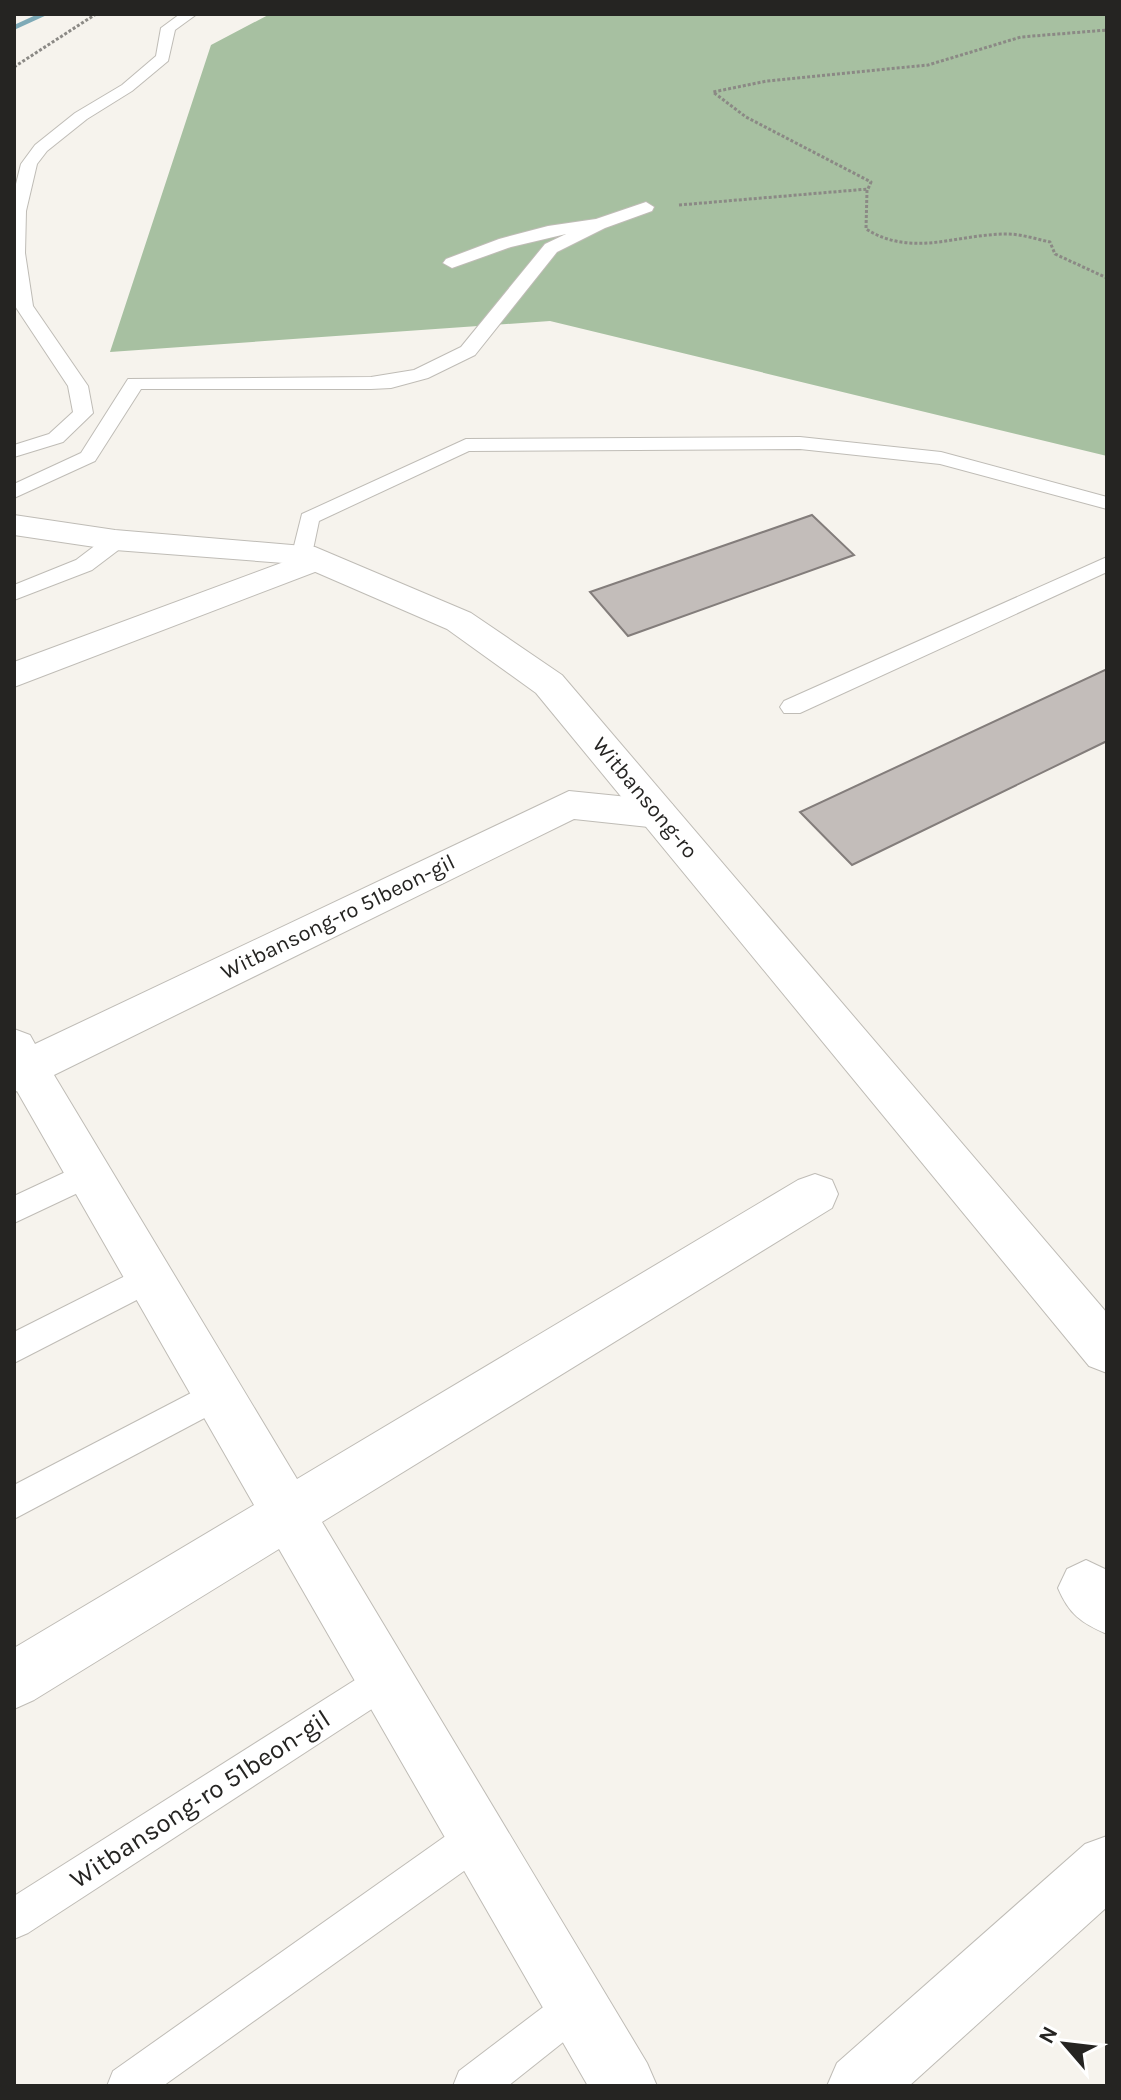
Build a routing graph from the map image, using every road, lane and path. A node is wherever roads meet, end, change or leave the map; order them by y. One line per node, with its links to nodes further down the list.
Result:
1 (96, 14): 4 (path)
2 (190, 14): 10 (lane)
3 (1107, 30): 5 (path)
4 (14, 67)
5 (868, 189): 6 (path); 9 (path)
6 (646, 207): 7 (lane)
7 (599, 224): 8 (lane); 11 (lane)
8 (452, 263)
9 (1107, 278)
10 (14, 451)
11 (14, 492)
12 (1107, 503): 15 (lane)
13 (14, 525): 14 (street, Witbansong-ro)
14 (117, 540): 15 (street, Witbansong-ro); 17 (lane)
15 (310, 557): 18 (street); 20 (street, Witbansong-ro)
16 (1107, 564): 19 (lane)
17 (14, 593)
18 (14, 675)
19 (792, 707)
20 (658, 814): 21 (street, Witbansong-ro 51beon-gil); 27 (street, Witbansong-ro)
21 (18, 1063): 22 (street, Witbansong-ro 51beon-gil)
22 (89, 1174): 24 (lane); 25 (street, Witbansong-ro 51beon-gil)
23 (815, 1194): 30 (street)
24 (14, 1210)
25 (149, 1278): 26 (lane); 28 (street, Witbansong-ro 51beon-gil)
26 (14, 1348)
27 (1107, 1350)
28 (218, 1394): 29 (lane); 30 (street, Witbansong-ro 51beon-gil)
29 (14, 1503)
30 (287, 1512): 31 (street, Witbansong-ro 51beon-gil); 32 (street)
31 (385, 1679): 33 (street, Witbansong-ro 51beon-gil); 35 (lane, Witbansong-ro 51beon-gil)
32 (14, 1680)
33 (478, 1837): 36 (street, Witbansong-ro 51beon-gil); 37 (lane)
34 (1107, 1866): 40 (street)
35 (14, 1919)
36 (577, 2006): 38 (lane); 39 (street, Witbansong-ro 51beon-gil)
37 (128, 2086)
38 (474, 2086)
39 (624, 2086)
40 (860, 2086)

